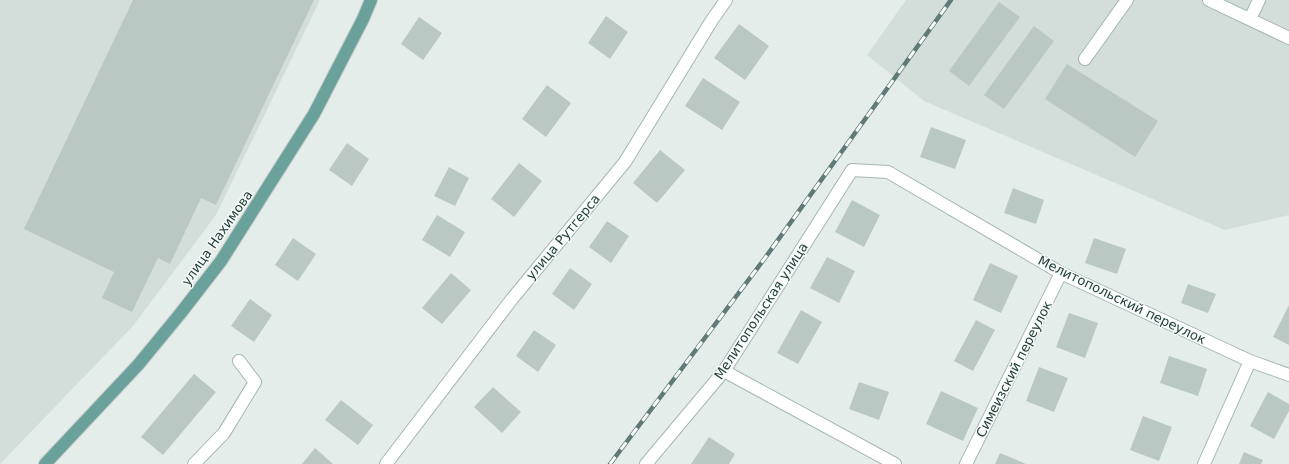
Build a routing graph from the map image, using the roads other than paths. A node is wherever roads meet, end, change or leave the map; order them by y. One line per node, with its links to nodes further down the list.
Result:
1 (371, 0): 15 (main road, улица Нахимова)
2 (726, 0): 17 (lane, улица Рутгерса)
3 (1127, 0): 8 (lane)
4 (1209, 0): 6 (lane)
5 (1259, 0): 6 (lane)
6 (1250, 19): 7 (lane)
7 (1289, 38)
8 (1084, 59)
9 (852, 170): 10 (lane, Мелитопольский переулок); 13 (lane, Мелитопольская улица)
10 (1061, 273): 12 (lane, Мелитопольский переулок); 20 (lane, Симеизский переулок)
11 (239, 361): 16 (lane)
12 (1250, 361): 14 (lane, Мелитопольский переулок); 21 (lane)
13 (724, 371): 18 (lane, Мелитопольская улица); 19 (lane)
14 (1289, 375)
15 (45, 464)
16 (194, 464)
17 (386, 464)
18 (646, 464)
19 (895, 464)
20 (966, 464)
21 (1204, 464)

